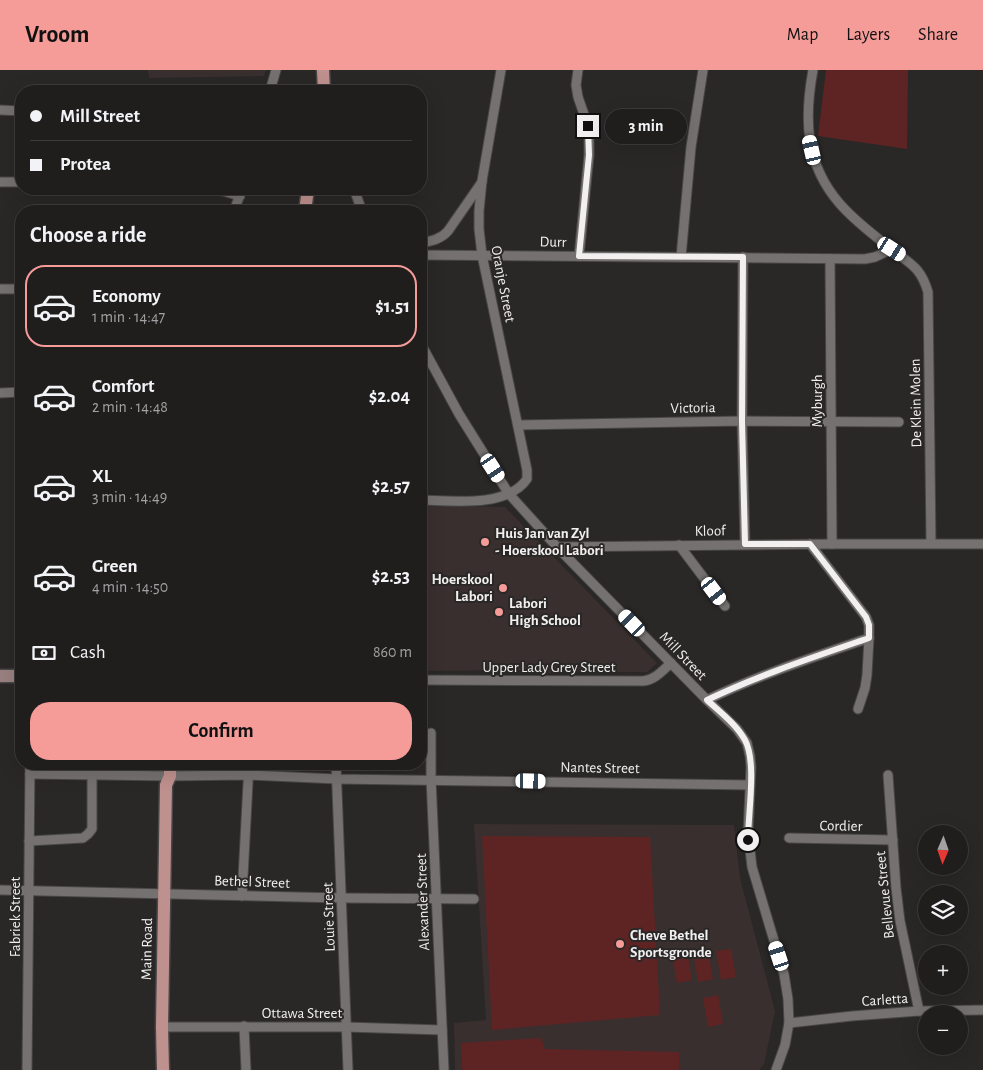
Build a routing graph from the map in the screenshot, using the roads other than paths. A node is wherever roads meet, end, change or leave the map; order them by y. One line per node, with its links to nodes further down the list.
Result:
1 (276, 70): 7 (street)
2 (323, 70): 8 (main road)
3 (501, 70): 11 (street, Oranje Street)
4 (578, 70): 18 (street)
5 (703, 70): 19 (street)
6 (814, 70): 15 (street)
7 (272, 85)
8 (324, 85)
9 (0, 110): 10 (street)
10 (15, 111)
11 (482, 181): 14 (street); 17 (street, Oranje Street)
12 (0, 182): 13 (street)
13 (15, 182)
14 (427, 241)
15 (892, 249): 21 (street, Durr); 33 (street, De Klein Molen)
16 (427, 255): 17 (street, Durr)
17 (482, 255): 18 (street, Durr); 30 (street, Oranje Street)
18 (579, 256): 19 (street, Durr)
19 (681, 257): 20 (street, Durr)
20 (743, 257): 21 (street, Durr); 27 (street)
21 (830, 259): 28 (street, Myburgh)
22 (0, 289): 23 (street)
23 (15, 289)
24 (427, 355): 31 (street, Mill Street)
25 (0, 392): 26 (street)
26 (15, 392)
27 (742, 421): 28 (street, Victoria); 30 (street, Victoria); 34 (street)
28 (831, 422): 29 (street, Victoria); 36 (street, Myburgh)
29 (899, 422)
30 (518, 425): 31 (street, Oranje Street)
31 (509, 494): 32 (street); 39 (street, Mill Street)
32 (427, 500)
33 (931, 543): 36 (street, Kloof); 37 (street, Kloof)
34 (745, 544): 35 (street, Kloof); 38 (street, Kloof)
35 (810, 544): 36 (street, Kloof); 41 (street)
36 (832, 544)
37 (983, 544)
38 (679, 545): 39 (street, Kloof); 40 (street)
39 (557, 547): 42 (street, Mill Street)
40 (725, 606)
41 (869, 638): 46 (street); 47 (street)
42 (671, 663): 45 (street, Upper Lady Grey Street); 46 (street, Mill Street)
43 (0, 676): 44 (main road)
44 (15, 676)
45 (427, 680)
46 (707, 700): 59 (street, Mill Street)
47 (858, 709)
48 (431, 733): 58 (street, Alexander Street)
49 (30, 770): 53 (street, Fabriek Street)
50 (249, 770): 56 (street)
51 (336, 770): 57 (street, Louie Street)
52 (166, 773): 55 (street, Nantes Street); 56 (street, Nantes Street); 65 (main road, Main Road)
53 (30, 774): 55 (street, Nantes Street); 62 (street, Fabriek Street)
54 (888, 774): 61 (street, Bellevue Street)
55 (92, 775): 62 (street)
56 (248, 775): 57 (street, Nantes Street); 66 (street)
57 (337, 779): 58 (street, Nantes Street); 67 (street, Louie Street)
58 (431, 779): 59 (street, Nantes Street); 68 (street, Alexander Street)
59 (750, 785): 74 (street, Mill Street)
60 (789, 838): 61 (street, Cordier)
61 (893, 840): 70 (street, Bellevue Street)
62 (29, 841): 64 (street, Fabriek Street)
63 (0, 890): 64 (street, Bethel Street)
64 (29, 890): 65 (street, Bethel Street); 79 (street, Fabriek Street)
65 (164, 894): 66 (street, Bethel Street); 76 (main road, Main Road)
66 (242, 896): 67 (street, Bethel Street)
67 (342, 898): 68 (street, Bethel Street); 77 (street, Louie Street)
68 (437, 899): 69 (street, Bethel Street); 78 (street, Alexander Street)
69 (474, 899)
70 (918, 1006)
71 (968, 1010): 72 (street, Carletta)
72 (983, 1010)
73 (918, 1011): 74 (street, Carletta)
74 (790, 1023): 84 (street, Mill Street)
75 (244, 1026): 76 (street, Ottawa Street); 77 (street, Ottawa Street); 81 (street)
76 (162, 1027): 80 (main road, Main Road)
77 (346, 1027): 78 (street, Ottawa Street); 82 (street, Louie Street)
78 (442, 1030): 83 (street, Alexander Street)
79 (27, 1070)
80 (163, 1070)
81 (246, 1070)
82 (348, 1070)
83 (444, 1070)
84 (776, 1070)

